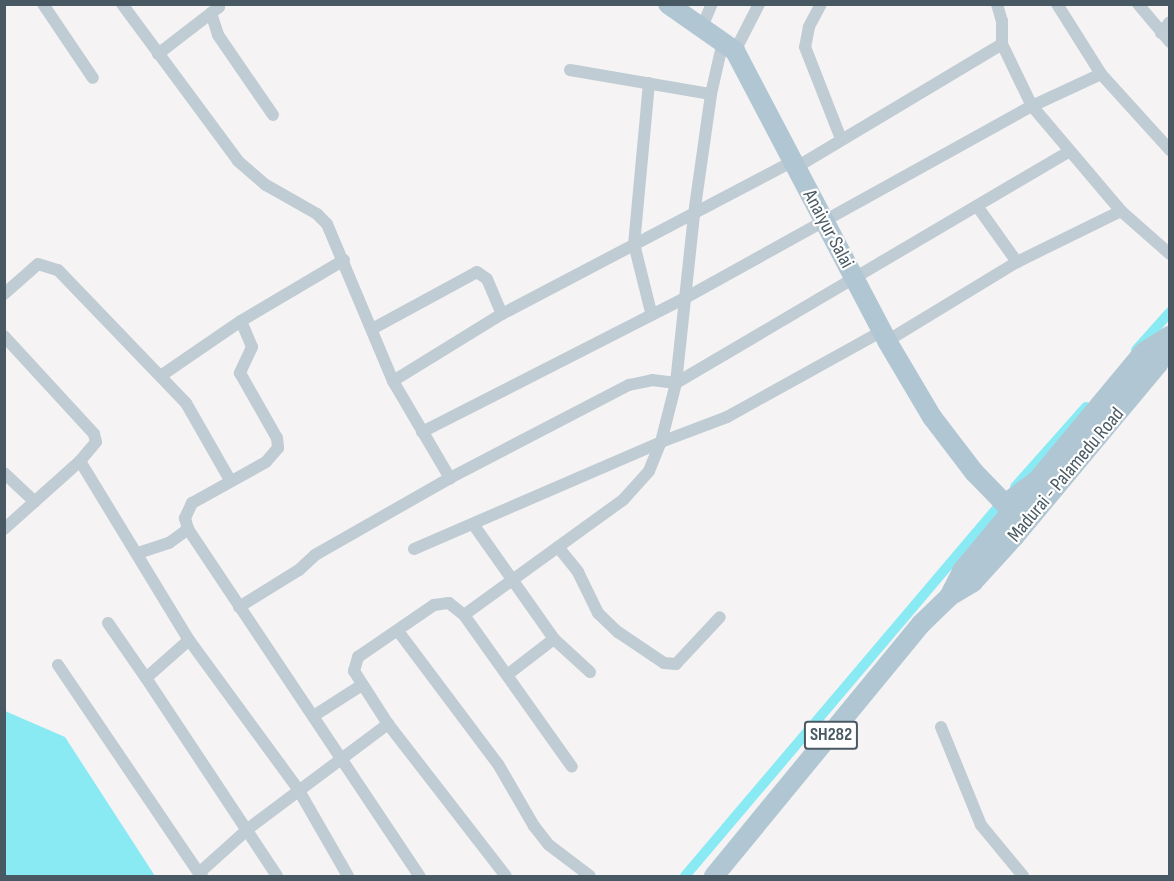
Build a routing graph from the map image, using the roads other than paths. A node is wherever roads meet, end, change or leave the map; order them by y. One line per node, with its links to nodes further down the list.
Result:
1 (42, 4): 19 (street)
2 (122, 4): 16 (street)
3 (668, 4): 12 (main road)
4 (712, 4): 12 (street)
5 (759, 4): 15 (street)
6 (821, 4): 24 (street)
7 (997, 4): 14 (street)
8 (1057, 4): 18 (street)
9 (1138, 4): 13 (street)
10 (217, 8): 16 (street); 23 (street)
11 (1170, 22): 13 (street)
12 (702, 27): 15 (main road)
13 (1165, 37)
14 (1002, 44): 22 (street); 24 (street)
15 (729, 46): 21 (street); 27 (main road, Anaiyur Salai)
16 (158, 54): 34 (street)
17 (570, 70): 20 (street)
18 (1101, 74): 22 (street); 25 (street)
19 (93, 78)
20 (649, 83): 21 (street); 32 (street)
21 (711, 94): 30 (street)
22 (1032, 106): 26 (street); 31 (street)
23 (273, 115)
24 (841, 139): 27 (street)
25 (1170, 150)
26 (1068, 152): 28 (street); 29 (street)
27 (793, 165): 30 (street); 31 (main road, Anaiyur Salai)
28 (977, 207): 35 (street); 36 (street)
29 (1120, 210): 33 (street); 35 (street)
30 (694, 214): 32 (street); 38 (street)
31 (825, 221): 36 (main road, Anaiyur Salai); 38 (street)
32 (634, 244): 39 (street); 40 (street)
33 (1170, 254)
34 (344, 260): 41 (street); 42 (street)
35 (1017, 262): 44 (street)
36 (855, 280): 44 (main road, Anaiyur Salai); 48 (street)
37 (4, 294): 46 (street)
38 (687, 297): 39 (street); 48 (street)
39 (651, 312): 49 (street)
40 (502, 314): 42 (street); 47 (street)
41 (242, 321): 46 (street); 55 (street)
42 (372, 329): 47 (street)
43 (4, 336): 52 (street)
44 (885, 336): 50 (street); 57 (main road, Anaiyur Salai)
45 (1167, 339): 51 (main road, Madurai - Palamedu Road / SH282)
46 (162, 375): 55 (street)
47 (393, 381): 49 (street)
48 (676, 383): 50 (street); 54 (street)
49 (422, 432): 54 (street)
50 (661, 442): 59 (street); 63 (street)
51 (1081, 445): 57 (main road, Madurai - Palamedu Road / SH282); 58 (main road, Madurai - Palamedu Road / SH282)
52 (80, 461): 56 (street); 65 (street)
53 (4, 474): 56 (street)
54 (450, 477): 68 (street)
55 (230, 480): 61 (street)
56 (35, 502): 60 (street)
57 (999, 508): 58 (main road); 62 (main road, Anaiyur Salai); 67 (main road, Madurai - Palamedu Road / SH282)
58 (1029, 520): 62 (main road, Madurai - Palamedu Road / SH282)
59 (473, 524): 64 (street); 66 (street)
60 (4, 529)
61 (188, 529): 65 (street); 68 (street)
62 (1014, 537): 67 (main road, Madurai - Palamedu Road / SH282)
63 (558, 547): 66 (street); 70 (street)
64 (414, 549)
65 (138, 553): 74 (street)
66 (512, 581): 69 (street); 73 (street)
67 (950, 596): 93 (main road, Madurai - Palamedu Road / SH282)
68 (239, 607): 80 (street)
69 (464, 615): 72 (street); 77 (street)
70 (720, 617)
71 (108, 623): 78 (street)
72 (398, 631): 79 (street); 92 (street)
73 (554, 639): 76 (street); 77 (street)
74 (189, 640): 78 (street); 85 (street)
75 (58, 665): 87 (street)
76 (590, 672)
77 (507, 675): 84 (street)
78 (146, 678): 86 (street)
79 (362, 685): 80 (street); 81 (street)
80 (315, 715): 83 (street)
81 (388, 724): 83 (street); 91 (street)
82 (941, 727): 94 (street)
83 (343, 757): 85 (street); 90 (street)
84 (572, 767)
85 (297, 789): 86 (street); 89 (street)
86 (249, 828): 87 (street); 88 (street)
87 (200, 875)
88 (277, 876)
89 (348, 876)
90 (419, 876)
91 (506, 876)
92 (590, 876)
93 (714, 876)
94 (1023, 876)

